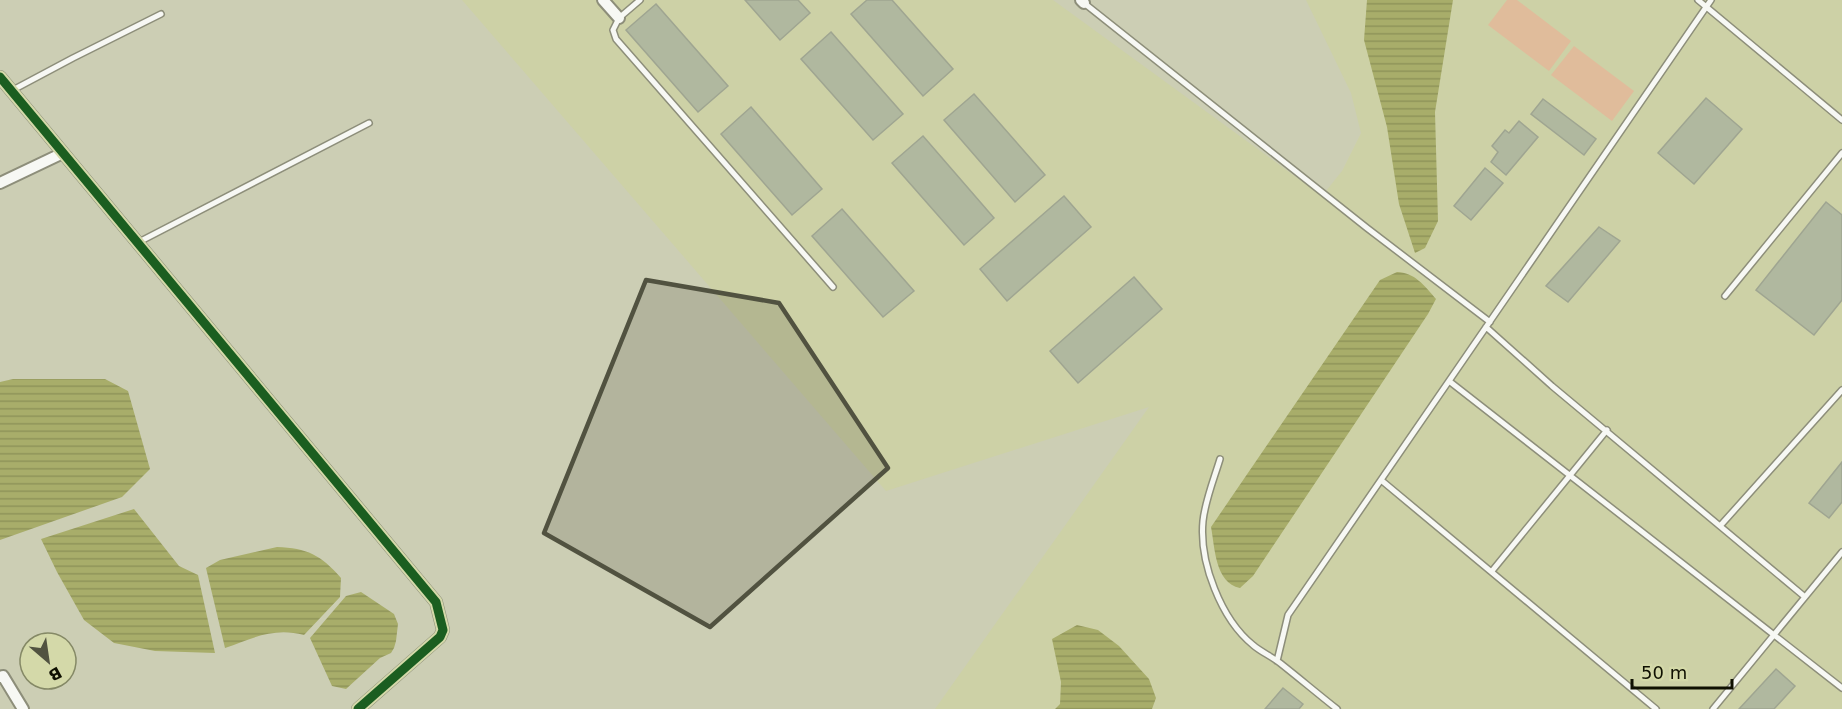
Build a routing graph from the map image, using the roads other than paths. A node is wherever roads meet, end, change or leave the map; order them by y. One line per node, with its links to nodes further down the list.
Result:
1 (603, 0): 8 (street)
2 (640, 0): 8 (lane)
3 (1698, 0): 6 (lane)
4 (1712, 0): 6 (lane)
5 (1083, 1): 19 (lane)
6 (1707, 7): 11 (lane); 19 (lane)
7 (161, 14): 10 (lane)
8 (619, 18): 17 (lane)
9 (0, 77): 10 (street)
10 (11, 91): 13 (street)
11 (1842, 120)
12 (369, 123): 16 (lane)
13 (63, 153): 15 (street); 16 (street)
14 (1842, 153): 18 (lane)
15 (0, 183)
16 (137, 243): 35 (street)
17 (833, 287)
18 (1725, 296)
19 (1488, 325): 20 (lane); 22 (lane)
20 (1449, 381): 24 (lane); 25 (lane)
21 (1842, 390): 26 (lane)
22 (1607, 430): 24 (lane); 26 (lane)
23 (1220, 459): 31 (lane)
24 (1571, 476): 28 (lane); 30 (lane)
25 (1381, 480): 28 (lane); 31 (lane)
26 (1720, 526): 29 (lane)
27 (1841, 554): 29 (lane)
28 (1492, 571): 37 (lane)
29 (1805, 597): 30 (lane)
30 (1774, 635): 33 (lane); 38 (lane)
31 (1277, 661): 36 (lane)
32 (0, 677): 34 (street)
33 (1842, 688)
34 (22, 709)
35 (358, 709)
36 (1337, 709)
37 (1656, 709)
38 (1713, 709)

